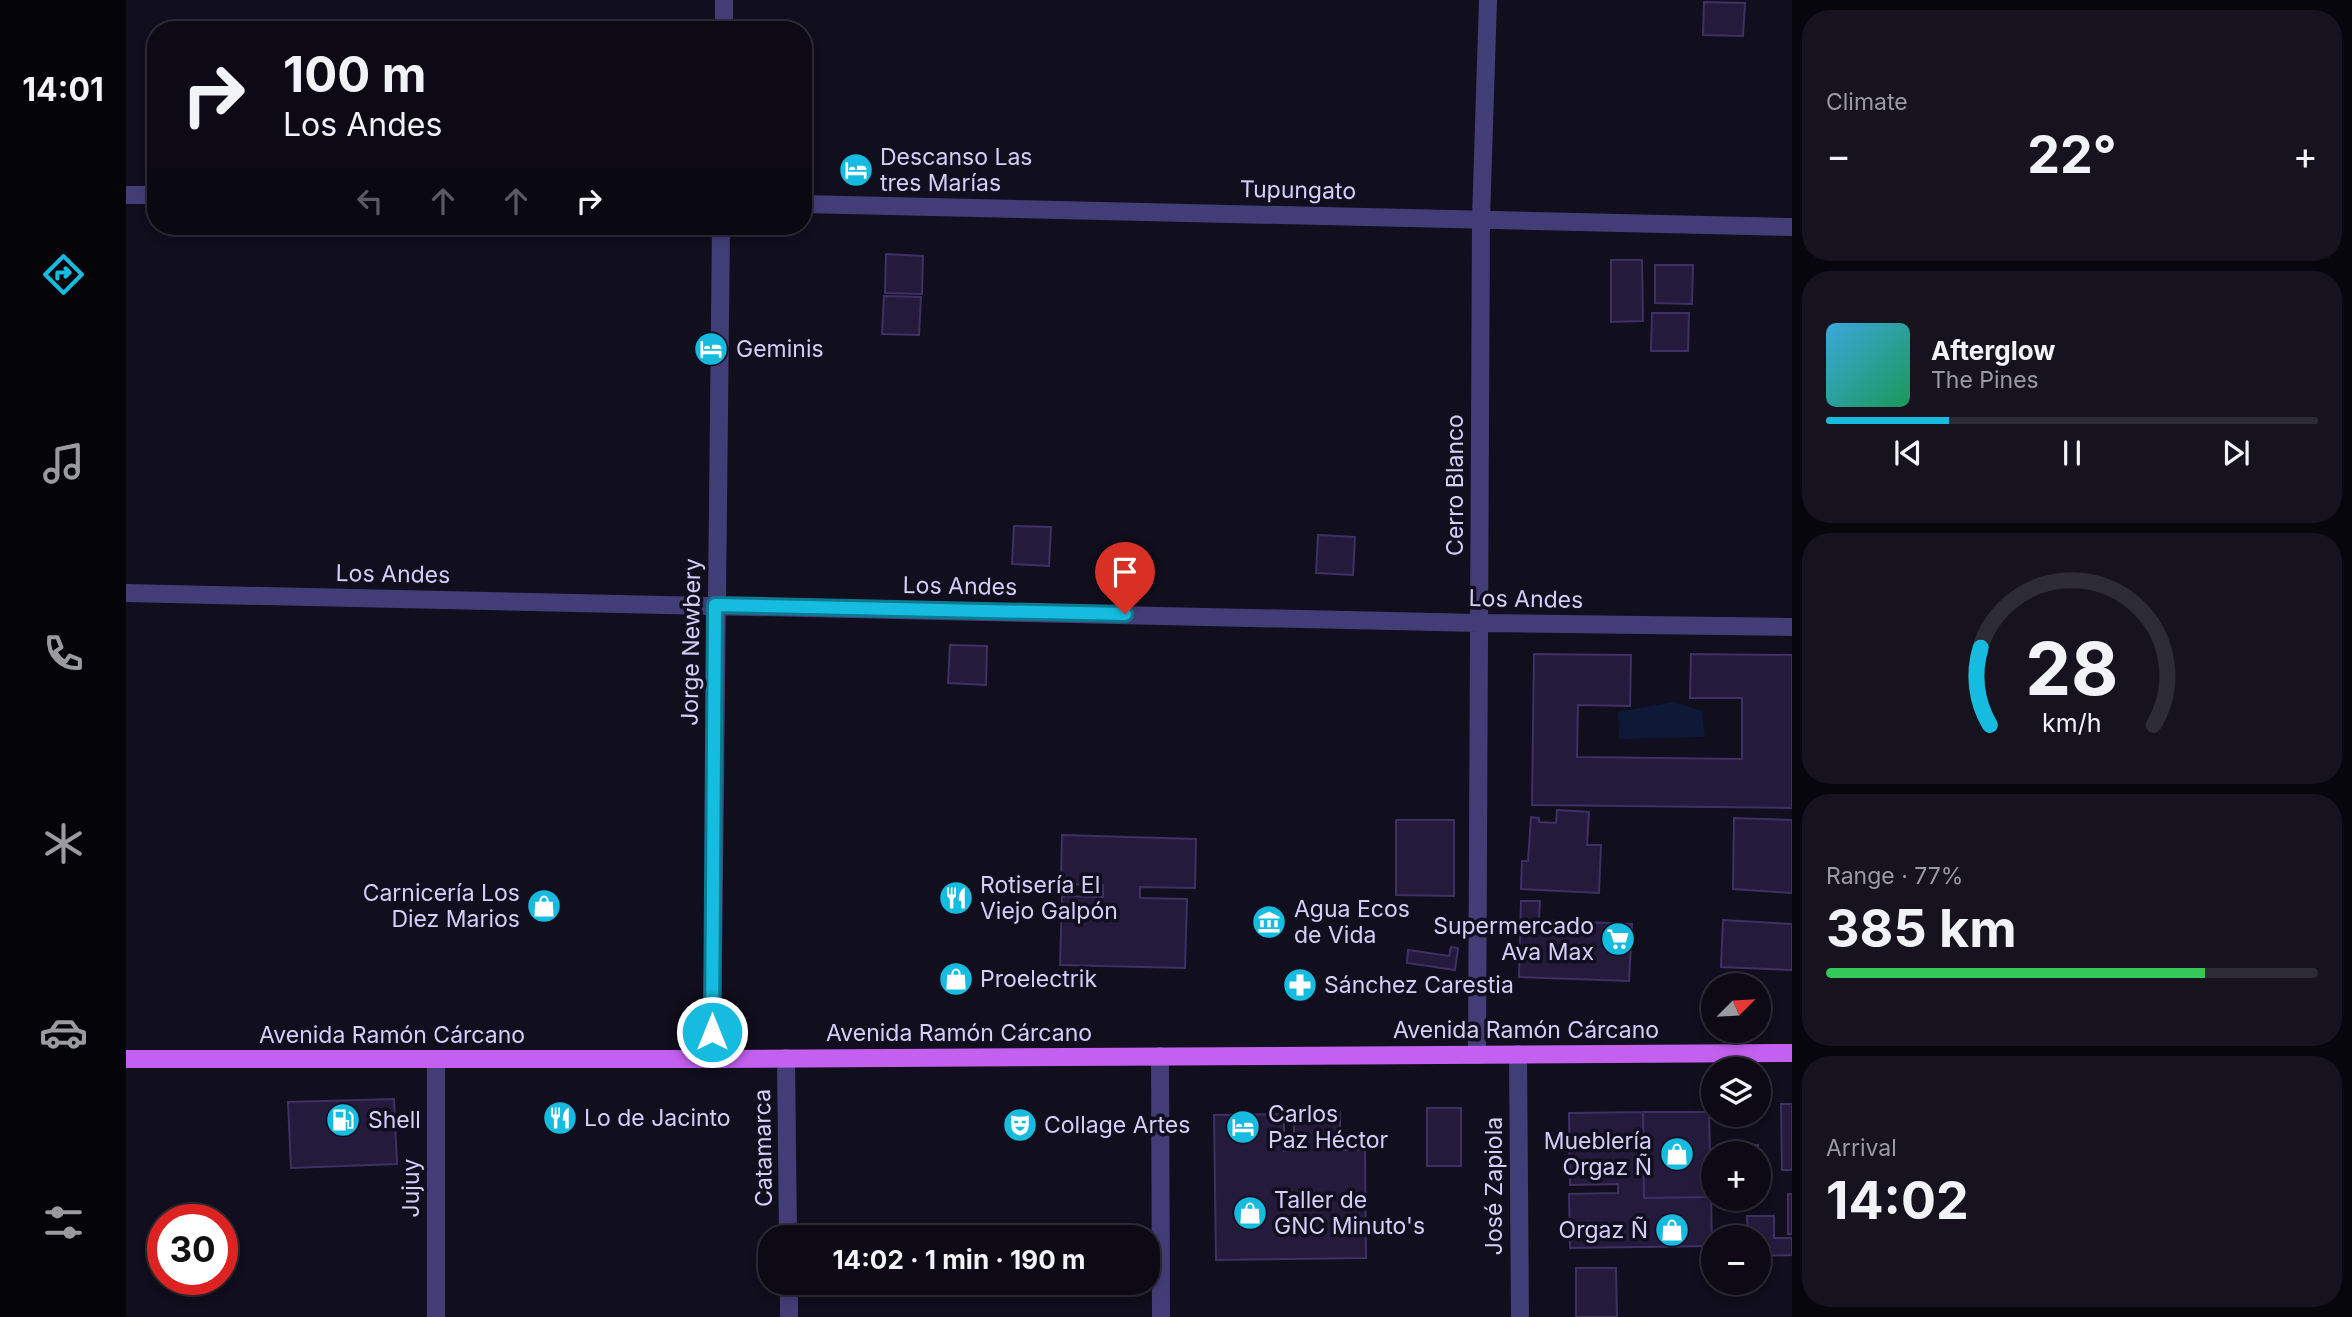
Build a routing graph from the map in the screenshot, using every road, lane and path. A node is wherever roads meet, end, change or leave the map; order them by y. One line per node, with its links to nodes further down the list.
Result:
1 (724, 0): 3 (street)
2 (1488, 0): 7 (street, Cerro Blanco)
3 (724, 21)
4 (126, 195): 5 (street)
5 (147, 195)
6 (812, 204): 7 (street, Tupungato)
7 (1481, 219): 8 (street, Tupungato); 12 (street, Cerro Blanco)
8 (1792, 227)
9 (721, 235): 11 (street, Jorge Newbery)
10 (126, 593): 11 (street, Los Andes)
11 (715, 605): 12 (street, Los Andes); 21 (street, Jorge Newbery)
12 (1479, 623): 13 (street, Los Andes); 16 (street, Cerro Blanco)
13 (1792, 627)
14 (1792, 1053): 15 (main road, Avenida Ramón Cárcano)
15 (1518, 1054): 16 (main road, Avenida Ramón Cárcano); 27 (street, José Zapiola)
16 (1477, 1055): 17 (main road, Avenida Ramón Cárcano)
17 (1160, 1056): 18 (main road, Avenida Ramón Cárcano); 26 (street)
18 (786, 1058): 21 (main road, Avenida Ramón Cárcano); 22 (street, Catamarca)
19 (126, 1059): 20 (main road, Avenida Ramón Cárcano)
20 (436, 1059): 21 (main road, Avenida Ramón Cárcano); 24 (street, Jujuy)
21 (712, 1059)
22 (788, 1225)
23 (789, 1295): 25 (street)
24 (436, 1317)
25 (789, 1317)
26 (1161, 1317)
27 (1520, 1317)

